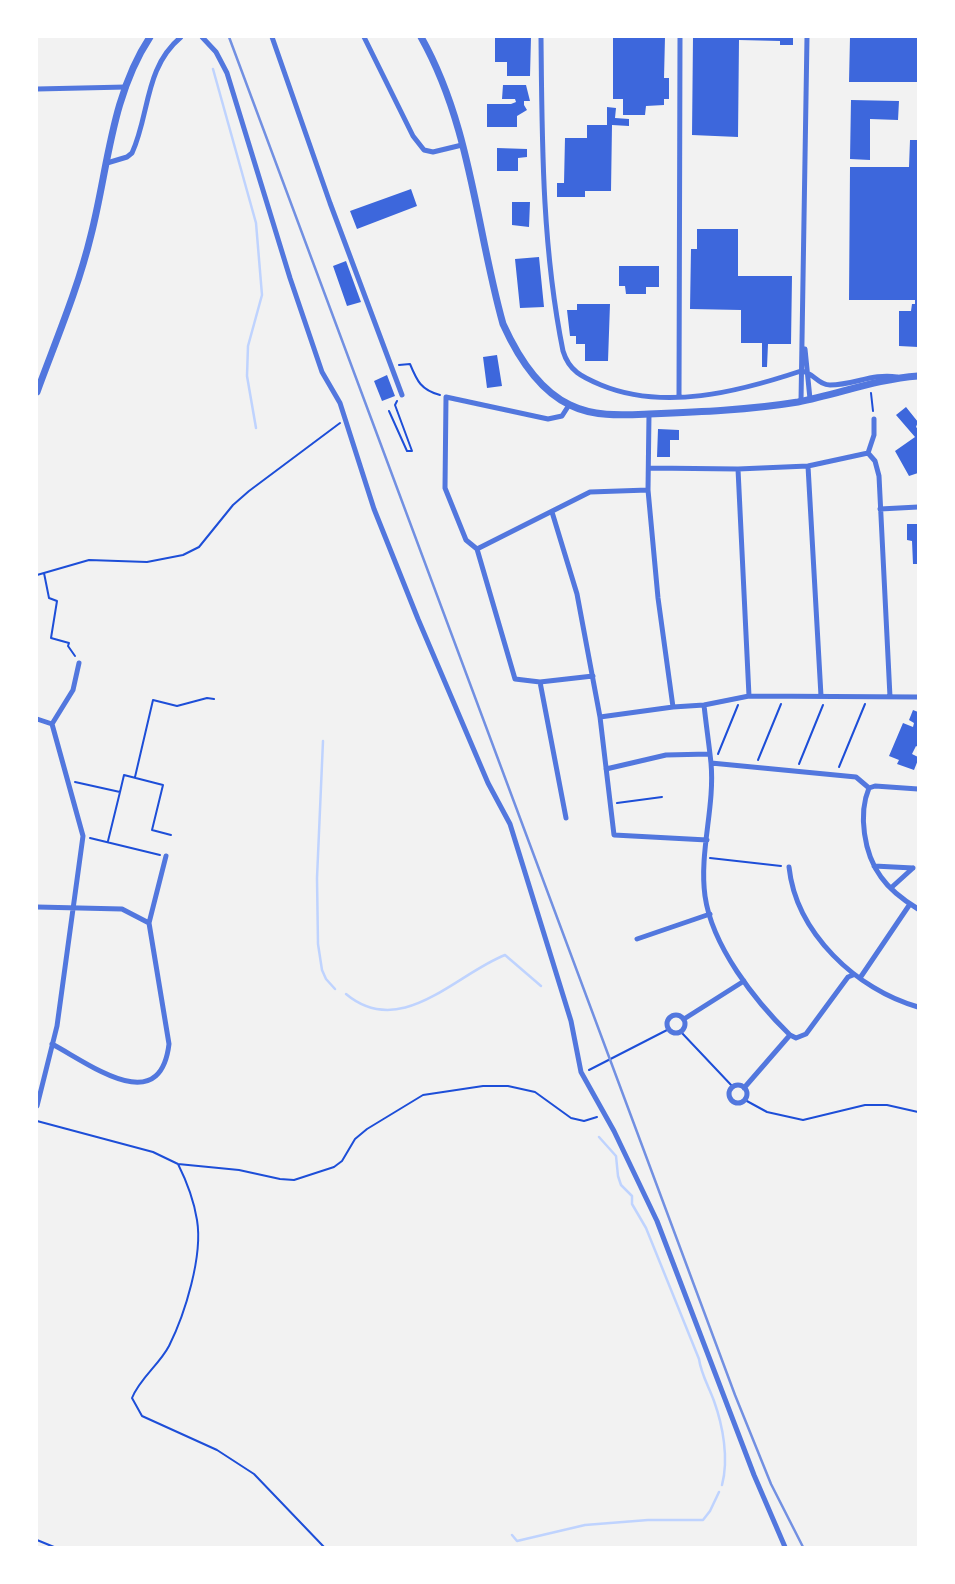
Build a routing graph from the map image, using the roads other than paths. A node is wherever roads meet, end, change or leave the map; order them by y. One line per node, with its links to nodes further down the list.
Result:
1 (150, 37): 10 (street)
2 (181, 37): 13 (street)
3 (202, 37): 73 (street)
4 (272, 37): 18 (street)
5 (364, 37): 12 (street)
6 (421, 37): 12 (street)
7 (541, 37): 19 (street)
8 (680, 37): 19 (street)
9 (807, 37): 14 (street)
10 (126, 87): 11 (street); 13 (street)
11 (37, 89)
12 (462, 145): 22 (street)
13 (107, 163): 17 (street)
14 (804, 372): 16 (street); 19 (street); 20 (street); 21 (street)
15 (918, 376): 16 (street)
16 (900, 378): 20 (street)
17 (37, 392)
18 (402, 395)
19 (680, 396)
20 (810, 399): 21 (street)
21 (801, 401): 23 (street)
22 (569, 405): 23 (street); 33 (street)
23 (649, 414): 27 (street)
24 (874, 419): 25 (street)
25 (868, 453): 26 (street); 31 (street)
26 (808, 466): 28 (street); 38 (street)
27 (650, 468): 28 (street); 29 (street)
28 (738, 469): 37 (street)
29 (648, 489): 32 (street); 42 (street)
30 (918, 507): 31 (street)
31 (880, 509): 39 (street)
32 (552, 512): 33 (street); 35 (street)
33 (477, 549): 36 (street)
34 (79, 663): 45 (street)
35 (593, 676): 36 (street); 43 (street)
36 (540, 682): 51 (street)
37 (749, 696): 38 (street); 41 (street)
38 (824, 696): 39 (street)
39 (890, 697): 40 (street)
40 (918, 697)
41 (704, 705): 42 (street); 46 (street)
42 (673, 706): 43 (street)
43 (600, 717): 48 (street)
44 (37, 719): 45 (street)
45 (52, 724): 59 (street)
46 (709, 754): 47 (street); 48 (street)
47 (711, 763): 49 (street); 52 (street)
48 (606, 769): 52 (street)
49 (869, 788): 50 (street); 54 (street)
50 (918, 789)
51 (566, 818)
52 (707, 840): 61 (street)
53 (166, 856): 62 (street)
54 (874, 866): 56 (street); 56 (street)
55 (789, 867): 64 (street)
56 (891, 887): 57 (street)
57 (910, 904): 60 (street); 65 (street)
58 (37, 907): 59 (street)
59 (74, 908): 62 (street); 70 (street)
60 (918, 909)
61 (710, 914): 63 (street); 66 (street)
62 (149, 923): 70 (street)
63 (637, 939)
64 (853, 975): 65 (street); 69 (street)
65 (860, 978): 67 (street)
66 (744, 981): 68 (street); 69 (street)
67 (918, 1007)
68 (684, 1019): 68 (street)
69 (790, 1035): 71 (street)
70 (52, 1044): 72 (street)
71 (744, 1088): 71 (street)
72 (37, 1106)
73 (785, 1547)

